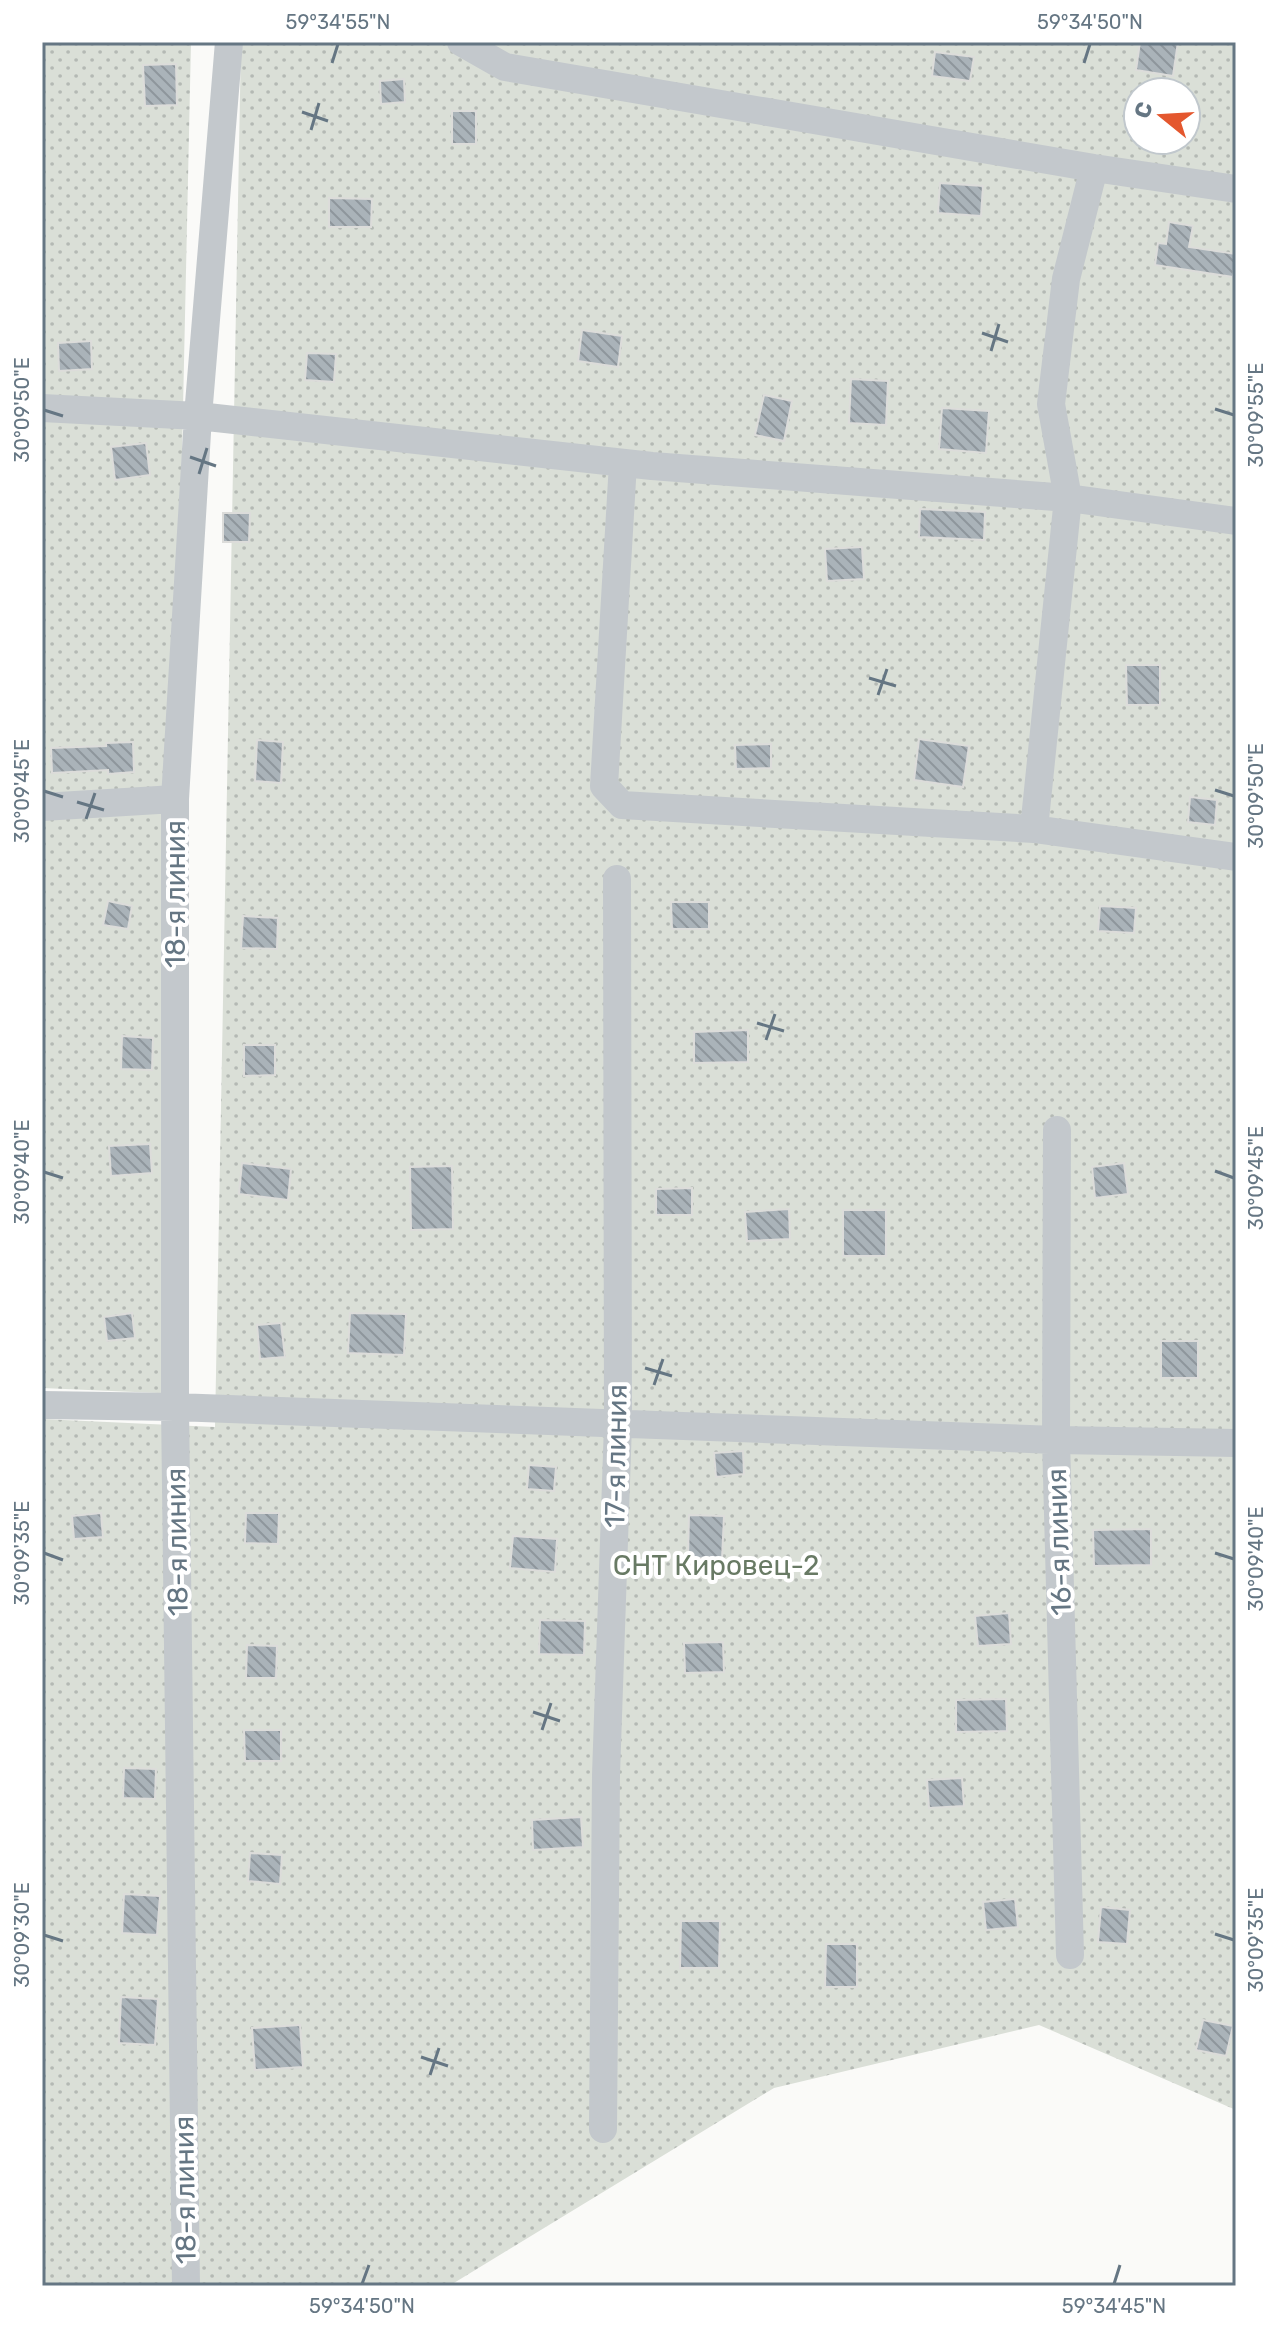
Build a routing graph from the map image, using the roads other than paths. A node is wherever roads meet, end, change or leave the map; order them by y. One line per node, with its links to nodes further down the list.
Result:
1 (229, 42): 6 (street, 18-я линия)
2 (461, 42): 3 (street)
3 (1094, 168): 4 (street); 8 (street)
4 (1236, 189)
5 (42, 408): 6 (street)
6 (198, 416): 7 (street); 10 (street, 18-я линия)
7 (623, 463): 8 (street); 12 (street)
8 (1068, 498): 9 (street); 12 (street)
9 (1236, 521)
10 (175, 799): 11 (street); 17 (street, 18-я линия)
11 (42, 807)
12 (1034, 829): 13 (street)
13 (1236, 857)
14 (617, 879): 18 (street, 17-я линия)
15 (1057, 1130): 19 (street, 16-я линия)
16 (42, 1405): 17 (street)
17 (175, 1407): 18 (street); 23 (street, 18-я линия)
18 (618, 1424): 19 (street); 22 (street, 17-я линия)
19 (1056, 1440): 20 (street); 21 (street, 16-я линия)
20 (1236, 1443)
21 (1070, 1955)
22 (603, 2129)
23 (186, 2286)

